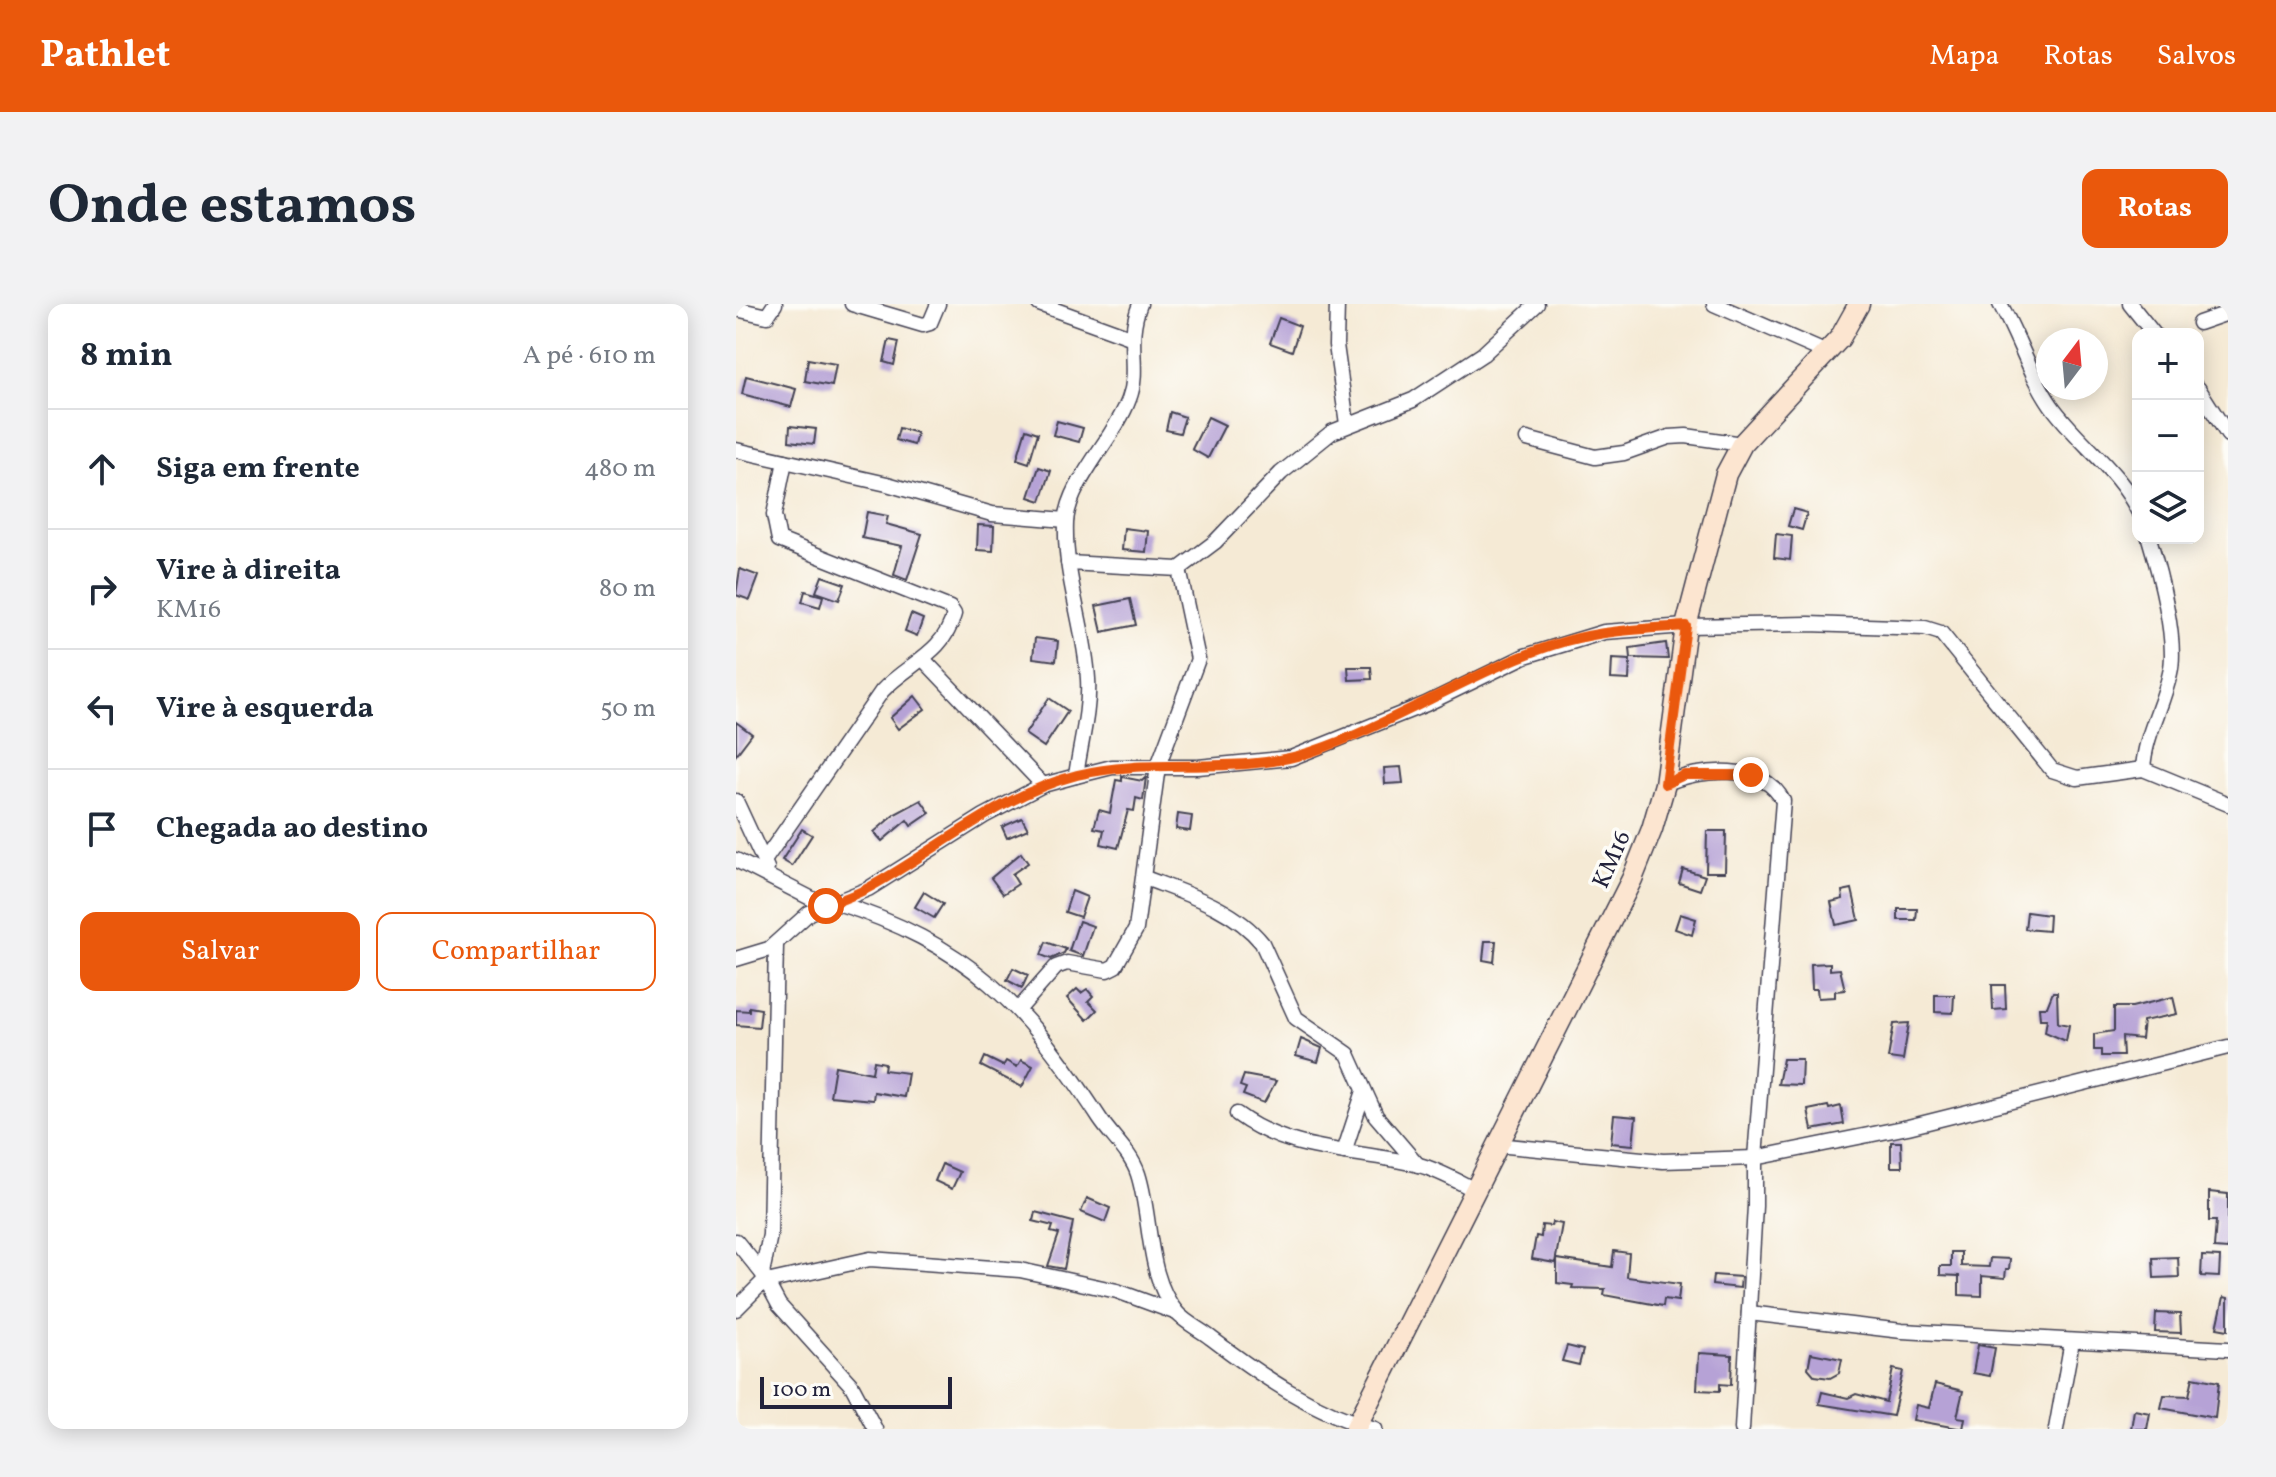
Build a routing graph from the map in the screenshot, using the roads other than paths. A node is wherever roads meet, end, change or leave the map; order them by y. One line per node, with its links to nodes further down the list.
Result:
1 (775, 304): 12 (street)
2 (852, 304): 3 (street)
3 (938, 304)
4 (1039, 304): 16 (street)
5 (1140, 304): 16 (street)
6 (1337, 304): 19 (street)
7 (1537, 304): 19 (street)
8 (1714, 304): 17 (street)
9 (1859, 304): 17 (street, KM16)
10 (2000, 304): 25 (street)
11 (2130, 304): 15 (street)
12 (736, 309)
13 (2228, 313): 14 (street)
14 (2199, 323)
15 (2149, 328)
16 (1130, 337): 26 (street)
17 (1827, 353): 22 (street, KM16)
18 (2204, 397): 20 (street)
19 (1347, 424): 29 (street)
20 (2228, 435)
21 (1527, 439): 22 (street)
22 (1742, 444): 30 (street, KM16)
23 (736, 450): 24 (street)
24 (785, 461): 26 (street); 31 (street)
25 (2132, 502)
26 (1066, 520): 28 (street)
27 (2150, 544): 33 (street)
28 (1068, 563): 29 (street); 34 (street)
29 (1179, 569): 32 (street)
30 (1686, 626): 32 (street); 33 (street); 35 (street, KM16)
31 (924, 660): 36 (street); 40 (street)
32 (1158, 766): 34 (street); 42 (street)
33 (2143, 769): 38 (street)
34 (1076, 776): 36 (street)
35 (1665, 784): 52 (street, KM16); 54 (street)
36 (1043, 785): 43 (street)
37 (736, 801): 40 (street)
38 (2228, 804)
39 (736, 860): 41 (street)
40 (764, 861): 41 (street)
41 (771, 875): 44 (street)
42 (1145, 878): 48 (street); 50 (street)
43 (868, 889): 44 (street); 45 (street)
44 (830, 904): 45 (street); 46 (street)
45 (864, 912): 48 (street)
46 (776, 944): 47 (street); 58 (street)
47 (736, 959)
48 (1018, 1010): 60 (street)
49 (2228, 1047): 54 (street)
50 (1364, 1091): 53 (street); 55 (street)
51 (1237, 1114): 53 (street)
52 (1497, 1145): 54 (street); 56 (street, KM16)
53 (1344, 1152): 55 (street)
54 (1755, 1158): 61 (street)
55 (1418, 1165): 56 (street)
56 (1475, 1190): 64 (street, KM16)
57 (736, 1241): 58 (street)
58 (764, 1279): 59 (street); 60 (street); 65 (street)
59 (736, 1309)
60 (1177, 1313): 64 (street)
61 (1749, 1313): 62 (street); 66 (street)
62 (2072, 1341): 63 (street); 67 (street)
63 (2228, 1349)
64 (1363, 1427)
65 (875, 1429)
66 (1742, 1429)
67 (2056, 1429)

